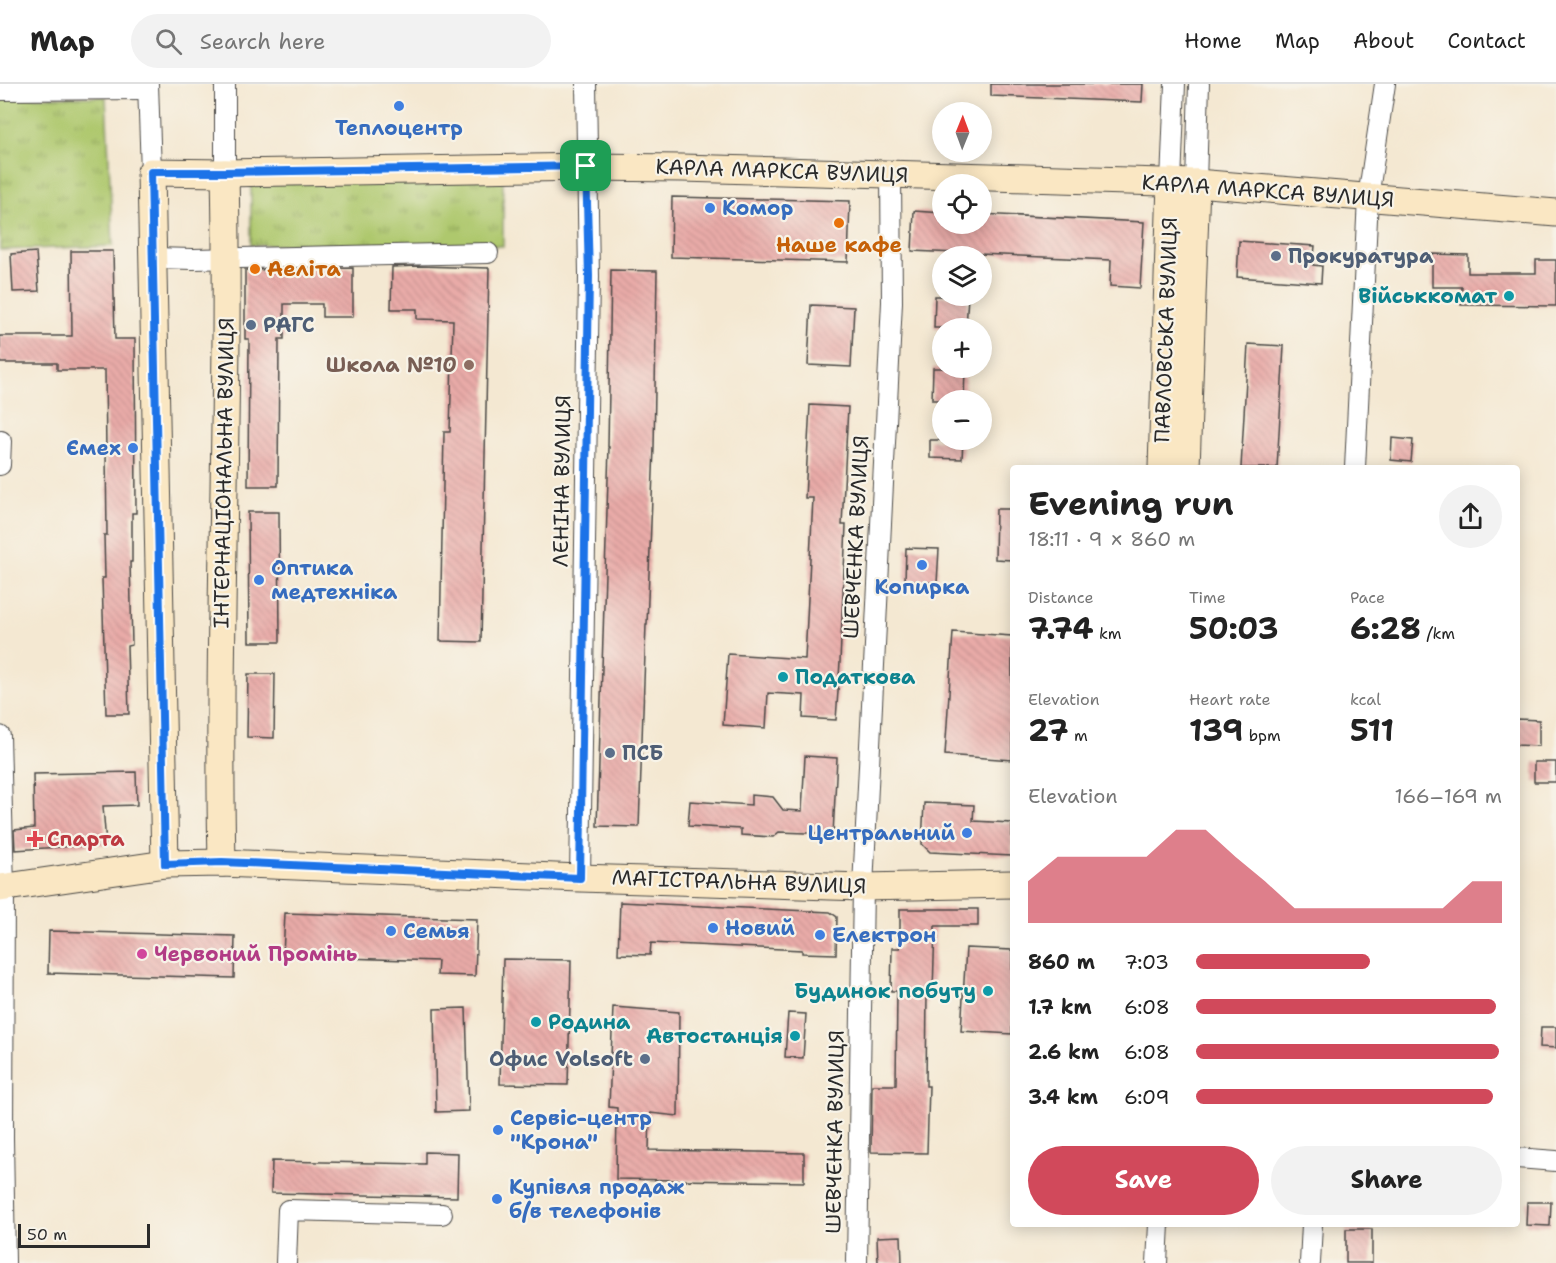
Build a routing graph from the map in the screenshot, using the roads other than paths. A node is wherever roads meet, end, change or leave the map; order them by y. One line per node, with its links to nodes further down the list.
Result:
1 (225, 84): 10 (street, ІНТЕРНАЦІОНАЛЬНА ВУЛИЦЯ)
2 (586, 84): 8 (street, ЛЕНІНА ВУЛИЦЯ)
3 (1175, 84): 12 (street, ПАВЛОВСЬКА ВУЛИЦЯ)
4 (1199, 84): 12 (street, ПАВЛОВСЬКА ВУЛИЦЯ)
5 (1384, 84): 13 (street)
6 (148, 87): 7 (street); 9 (street)
7 (0, 90)
8 (586, 166): 10 (street, КАРЛА МАРКСА ВУЛИЦЯ); 11 (street, КАРЛА МАРКСА ВУЛИЦЯ); 26 (street, ЛЕНІНА ВУЛИЦЯ)
9 (151, 172): 10 (street, КАРЛА МАРКСА ВУЛИЦЯ); 16 (street)
10 (225, 172): 17 (street, ІНТЕРНАЦІОНАЛЬНА ВУЛИЦЯ)
11 (891, 174): 12 (street, КАРЛА МАРКСА ВУЛИЦЯ); 28 (street, ШЕВЧЕНКА ВУЛИЦЯ)
12 (1184, 182): 13 (street, КАРЛА МАРКСА ВУЛИЦЯ); 20 (street, ПАВЛОВСЬКА ВУЛИЦЯ); 21 (street, ПАВЛОВСЬКА ВУЛИЦЯ)
13 (1368, 198): 14 (street, КАРЛА МАРКСА ВУЛИЦЯ); 22 (street)
14 (1556, 213)
15 (488, 253): 17 (street)
16 (153, 258): 17 (street); 25 (street)
17 (227, 258): 24 (street, ІНТЕРНАЦІОНАЛЬНА ВУЛИЦЯ)
18 (1, 441): 19 (street)
19 (0, 465)
20 (1162, 465)
21 (1186, 465)
22 (1355, 465)
23 (0, 736): 29 (street)
24 (222, 862): 25 (street, МАГІСТРАЛЬНА ВУЛИЦЯ); 26 (street, МАГІСТРАЛЬНА ВУЛИЦЯ)
25 (165, 864): 29 (street, МАГІСТРАЛЬНА ВУЛИЦЯ)
26 (580, 878): 28 (street, МАГІСТРАЛЬНА ВУЛИЦЯ)
27 (1010, 884): 28 (street, МАГІСТРАЛЬНА ВУЛИЦЯ)
28 (863, 886): 37 (street, ШЕВЧЕНКА ВУЛИЦЯ)
29 (2, 888): 35 (street)
30 (1520, 1158): 31 (street)
31 (1556, 1161)
32 (442, 1214): 36 (street)
33 (1159, 1227): 38 (street)
34 (1312, 1227): 39 (street)
35 (5, 1263)
36 (286, 1263)
37 (858, 1263)
38 (1157, 1263)
39 (1310, 1263)

